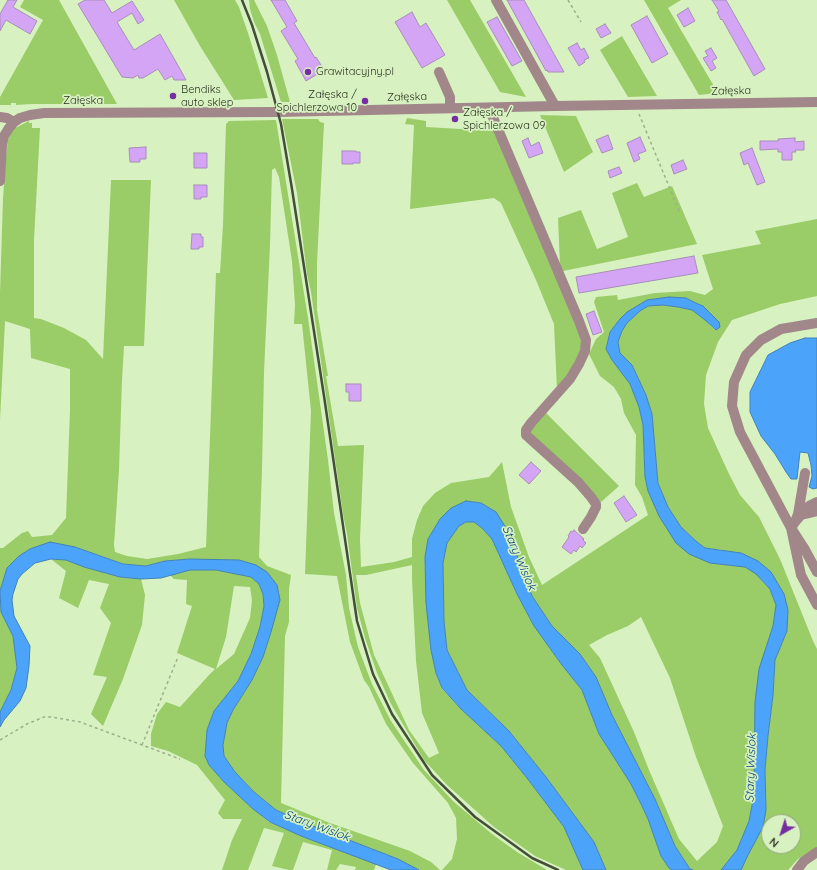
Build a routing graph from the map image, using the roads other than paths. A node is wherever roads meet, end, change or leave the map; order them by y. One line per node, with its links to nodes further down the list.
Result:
1 (496, 0): 4 (street)
2 (440, 72): 5 (street)
3 (817, 102): 4 (street, Załęska)
4 (554, 106): 6 (street, Załęska)
5 (450, 108): 6 (street, Załęska); 8 (street, Załęska)
6 (490, 108): 15 (street)
7 (0, 117): 8 (street)
8 (14, 122): 9 (street)
9 (0, 181)
10 (817, 322): 14 (street)
11 (805, 473): 14 (street)
12 (817, 502): 14 (street)
13 (817, 511): 14 (street)
14 (796, 522): 16 (street); 17 (street)
15 (583, 529)
16 (817, 572)
17 (817, 605)
18 (817, 852): 19 (street)
19 (797, 870)

